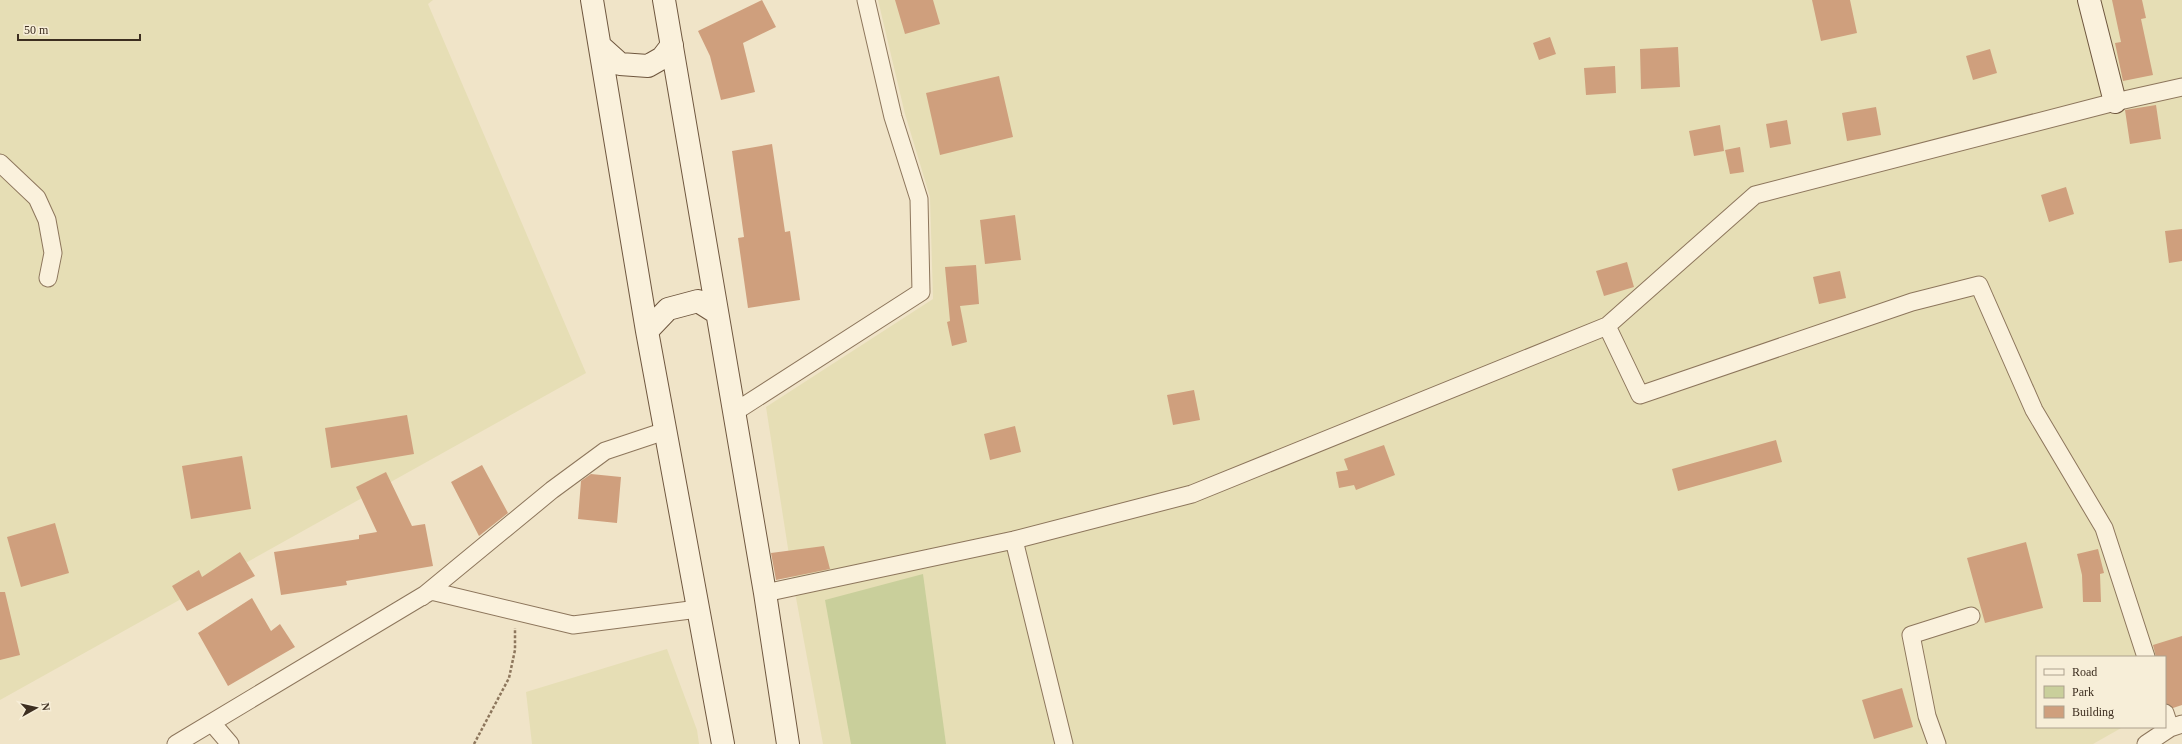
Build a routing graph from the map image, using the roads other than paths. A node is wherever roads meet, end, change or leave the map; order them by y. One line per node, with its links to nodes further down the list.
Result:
1 (592, 0): 6 (main road)
2 (664, 0): 5 (main road)
3 (866, 0): 14 (street)
4 (2088, 0): 8 (main road)
5 (672, 45): 6 (main road); 11 (main road)
6 (600, 46): 13 (main road)
7 (2182, 87): 8 (street)
8 (2115, 102): 12 (street)
9 (0, 163): 10 (street)
10 (48, 278)
11 (717, 313): 13 (main road); 14 (main road)
12 (1608, 326): 16 (street); 21 (street)
13 (647, 331): 15 (main road)
14 (733, 413): 17 (main road)
15 (665, 431): 18 (street); 19 (main road)
16 (1014, 540): 17 (street); 28 (street)
17 (765, 593): 27 (main road)
18 (422, 597): 19 (street); 22 (street)
19 (698, 609): 26 (main road)
20 (1971, 616): 29 (street)
21 (2146, 656)
22 (212, 723): 24 (street); 25 (street)
23 (2165, 728): 30 (street)
24 (176, 744)
25 (230, 744)
26 (723, 744)
27 (788, 744)
28 (1064, 744)
29 (1937, 744)
30 (2146, 744)

